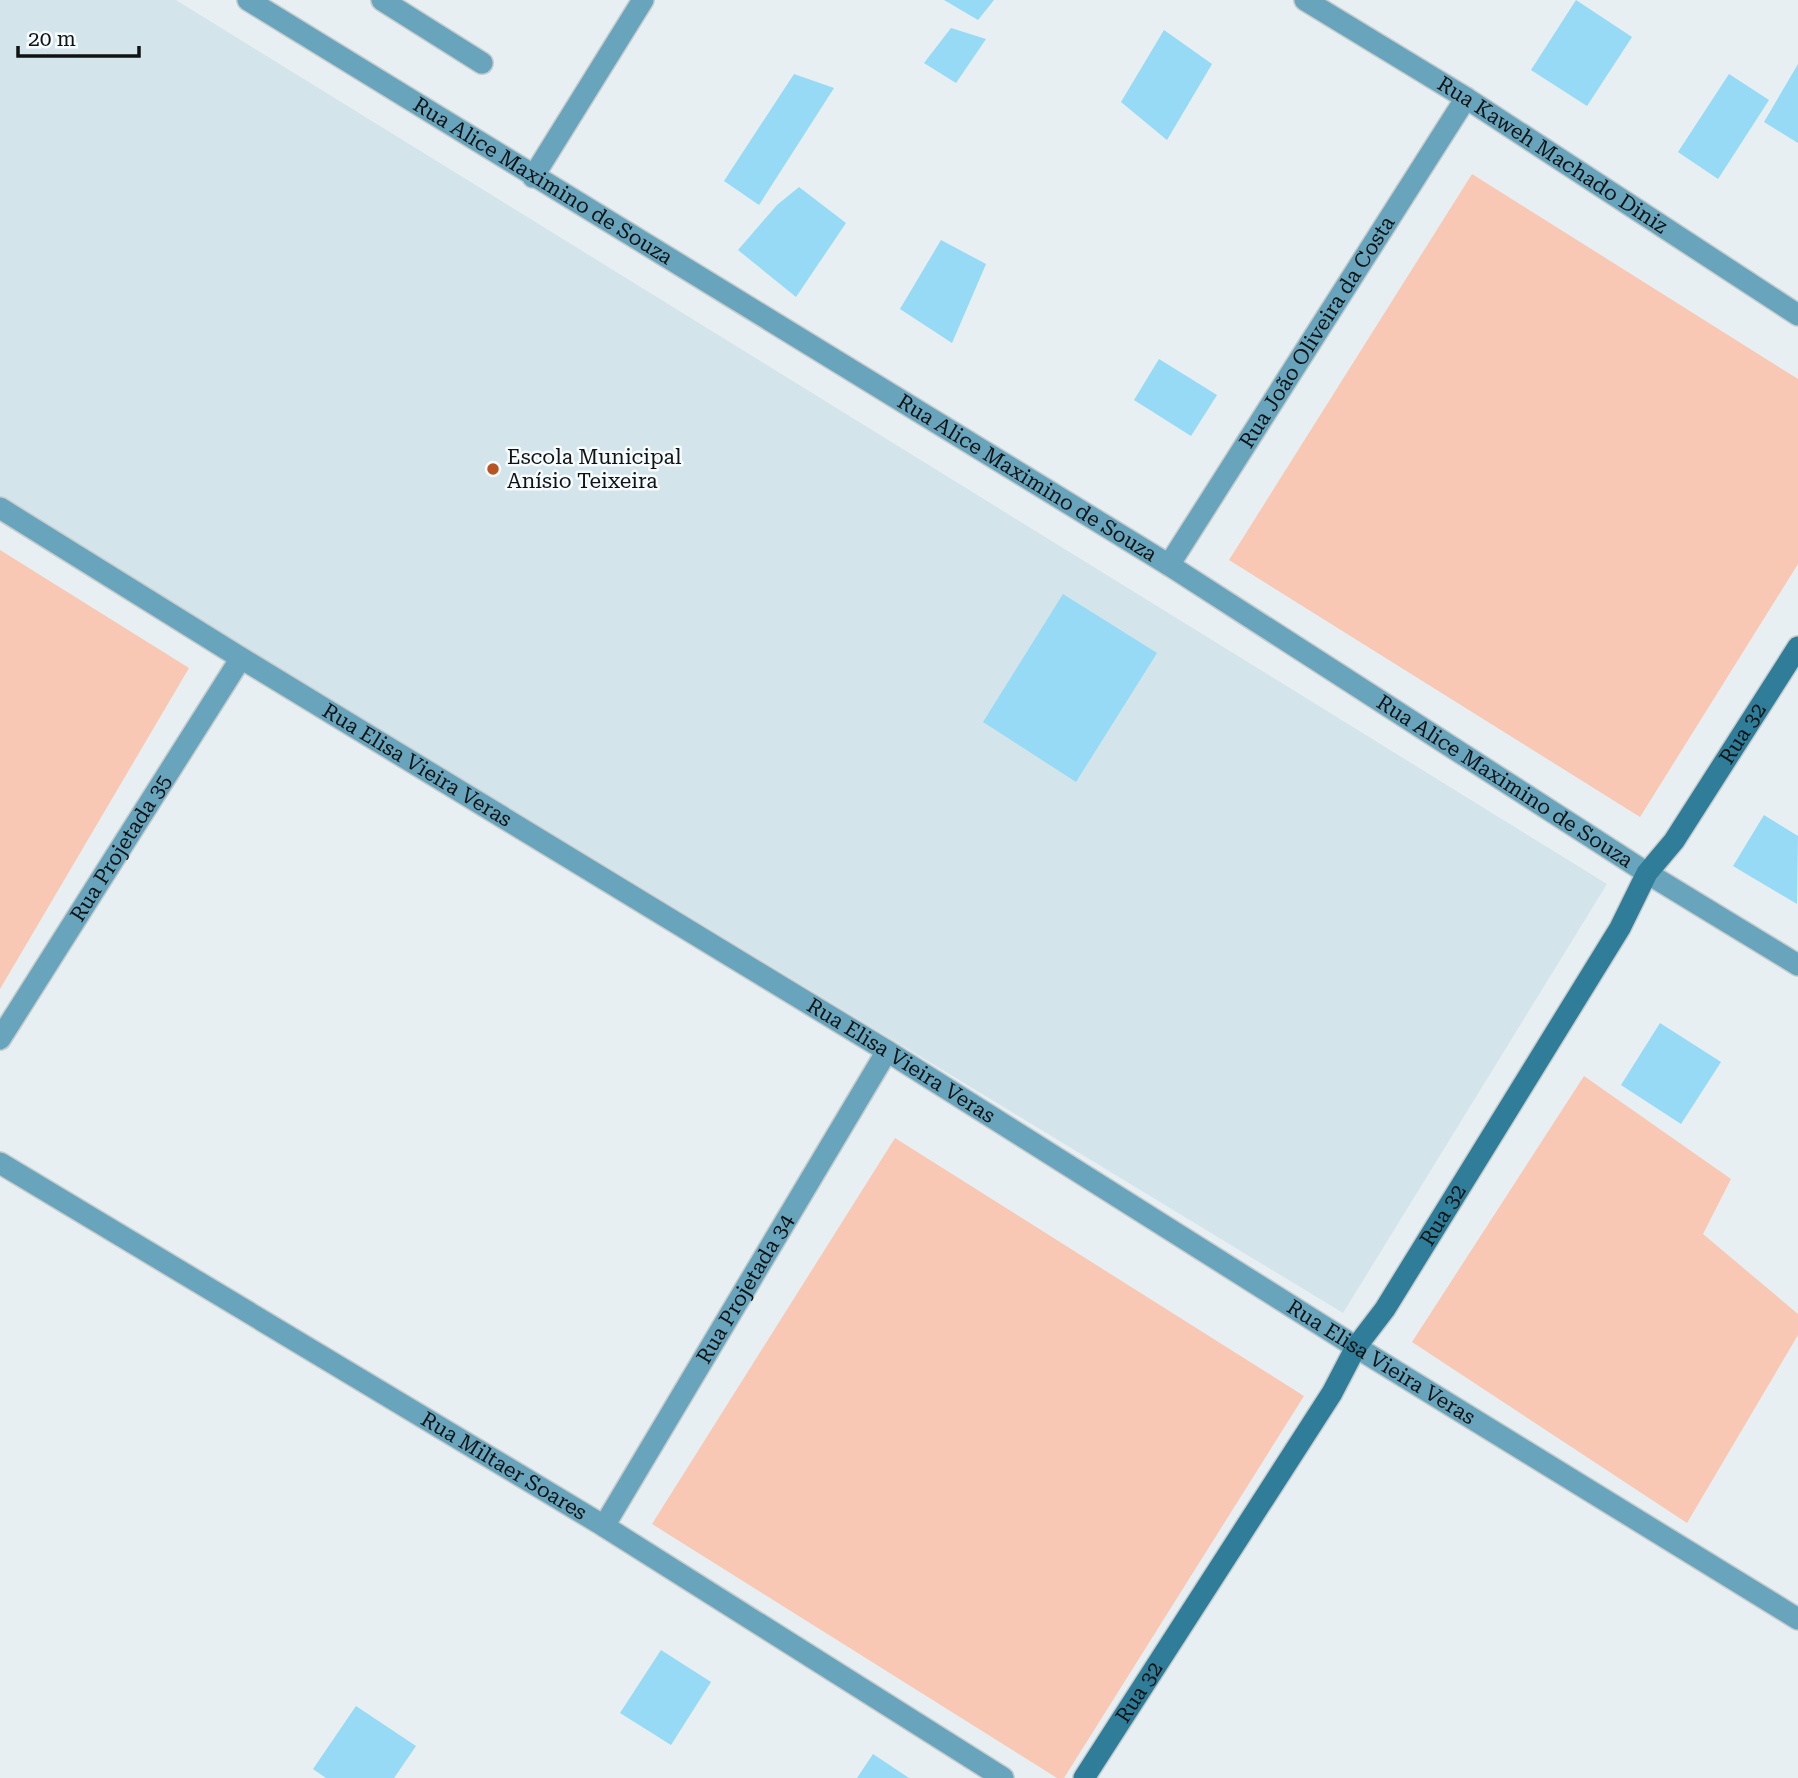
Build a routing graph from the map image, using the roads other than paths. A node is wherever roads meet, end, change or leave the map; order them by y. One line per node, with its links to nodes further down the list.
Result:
1 (248, 0): 7 (street, Rua Alice Maximino de Souza)
2 (382, 0): 5 (street)
3 (643, 0): 7 (street)
4 (1306, 0): 6 (street, Rua Kaweh Machado Diniz)
5 (482, 63)
6 (1466, 98): 8 (street, Rua Kaweh Machado Diniz); 10 (street, Rua João Oliveira da Costa)
7 (533, 177): 10 (street, Rua Alice Maximino de Souza)
8 (1798, 315)
9 (0, 508): 12 (street, Rua Elisa Vieira Veras)
10 (1168, 565): 13 (street, Rua Alice Maximino de Souza)
11 (1798, 647): 13 (main road, Rua 32)
12 (241, 658): 15 (street, Rua Projetada 35); 16 (street, Rua Elisa Vieira Veras)
13 (1647, 873): 14 (street, Rua Alice Maximino de Souza); 18 (main road, Rua 32)
14 (1798, 965)
15 (0, 1039)
16 (887, 1051): 18 (street, Rua Elisa Vieira Veras); 19 (street, Rua Projetada 34)
17 (0, 1163): 19 (street, Rua Miltaer Soares)
18 (1356, 1347): 20 (street, Rua Elisa Vieira Veras); 22 (main road, Rua 32)
19 (604, 1526): 21 (street, Rua Miltaer Soares)
20 (1798, 1619)
21 (1003, 1778)
22 (1084, 1778)

